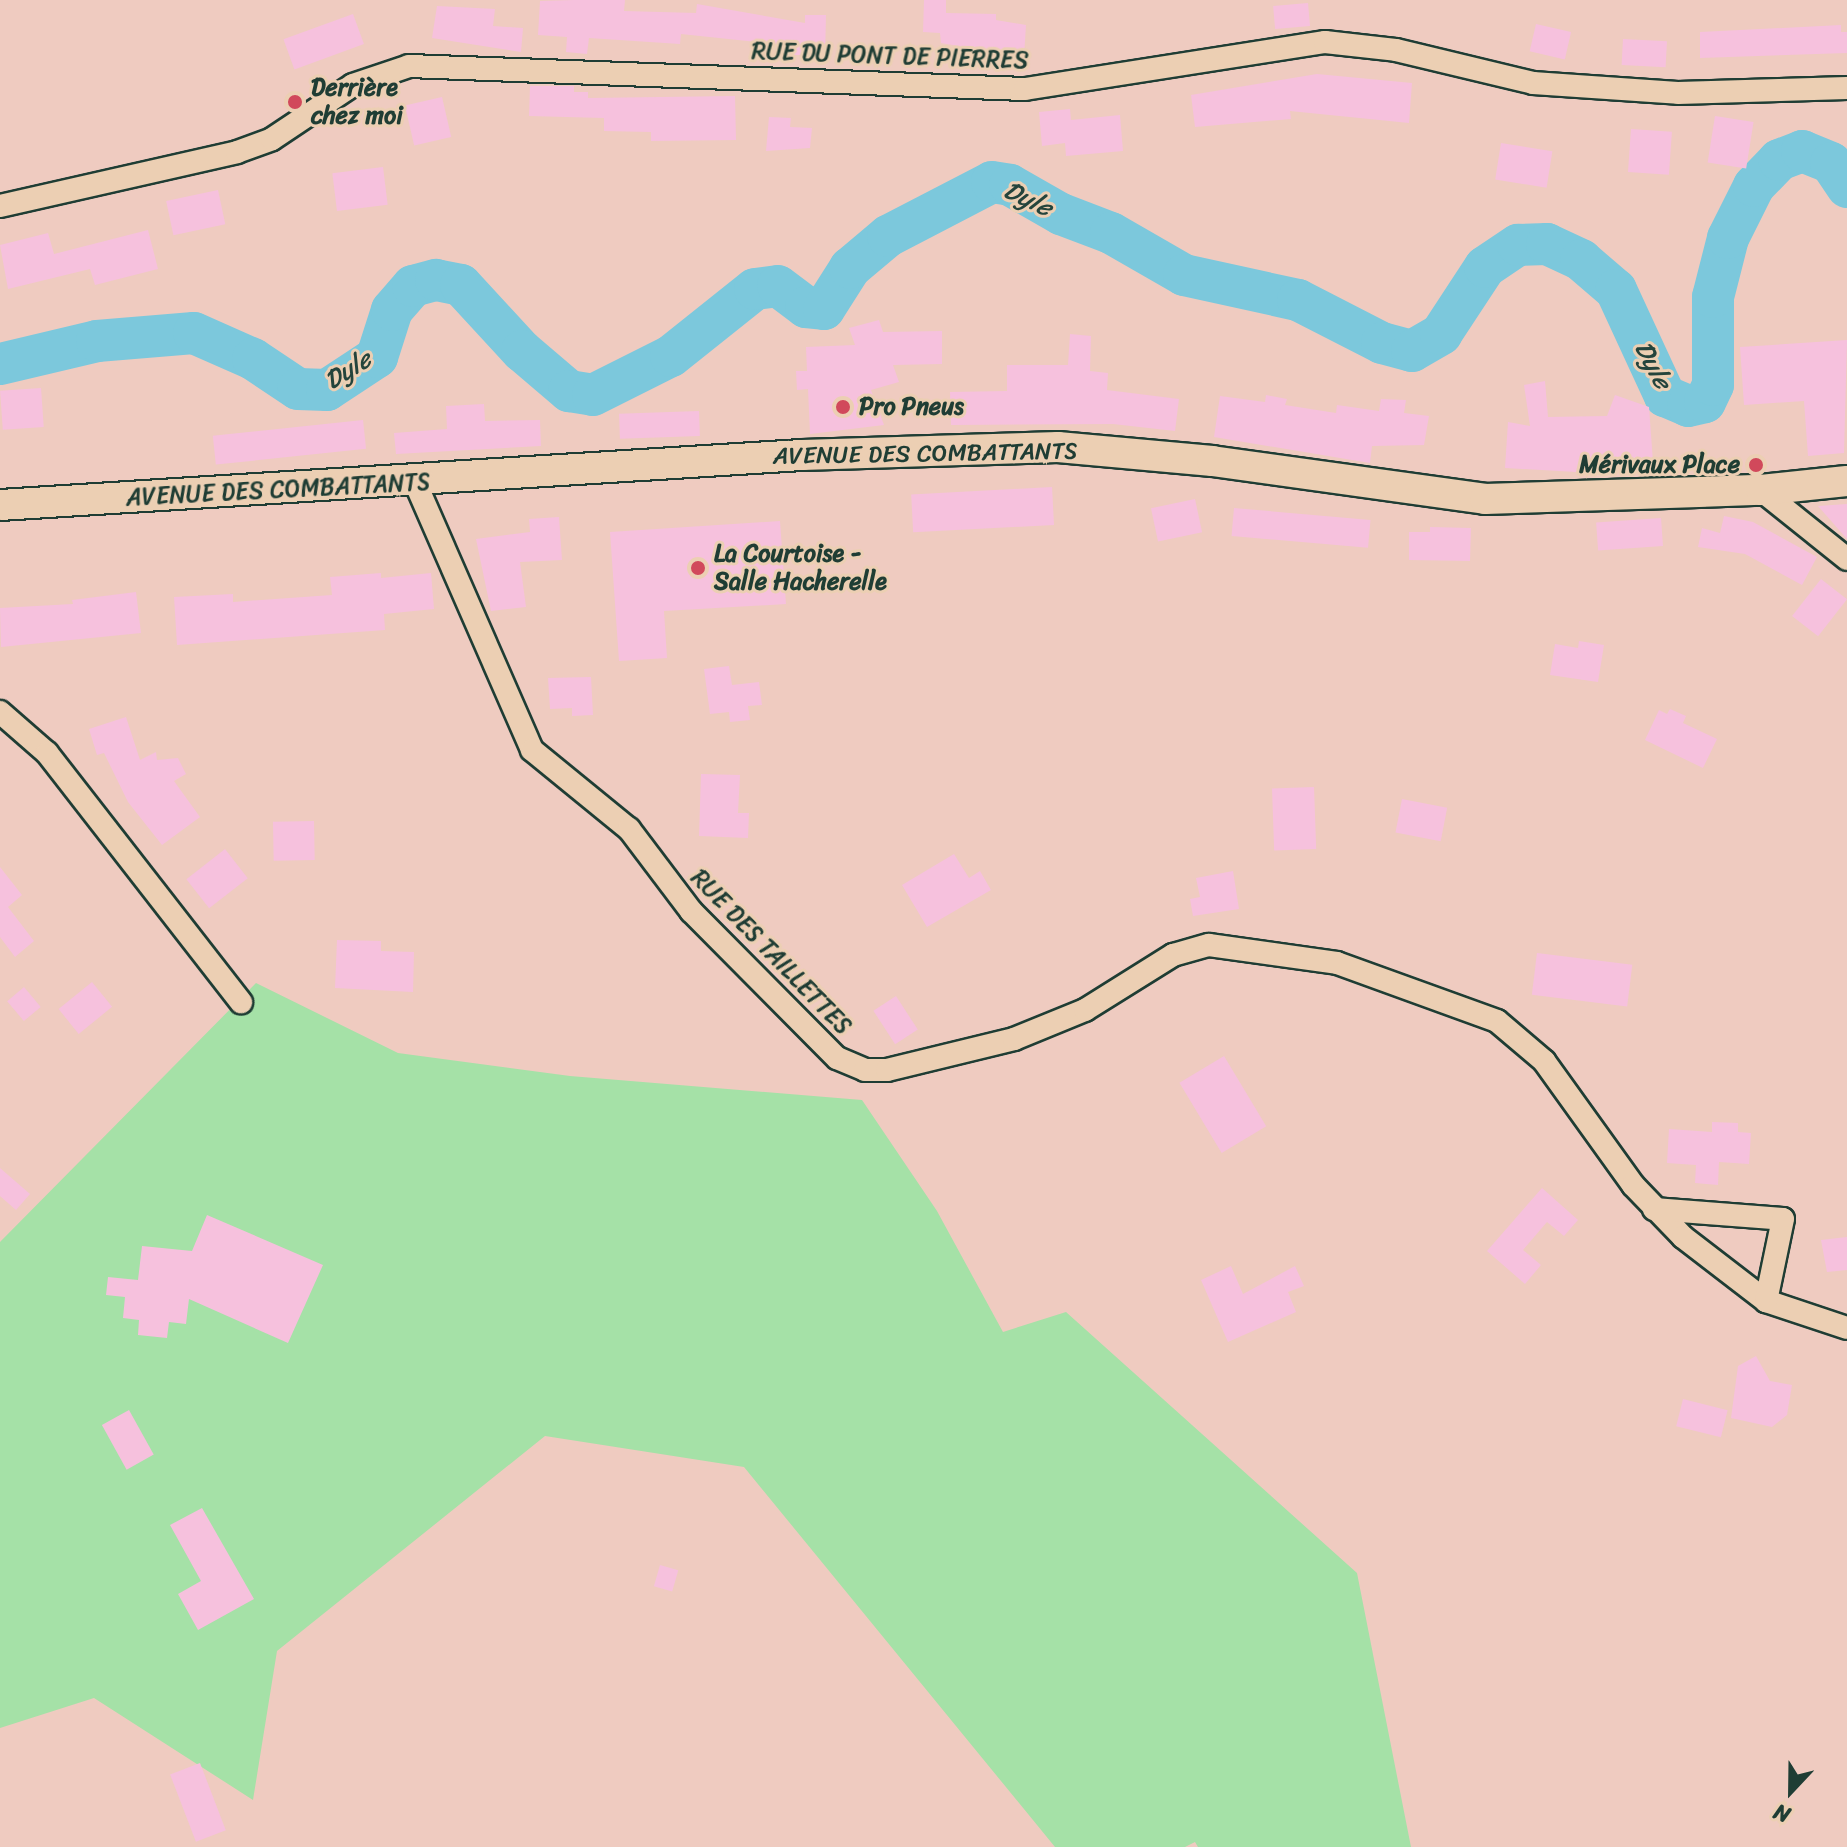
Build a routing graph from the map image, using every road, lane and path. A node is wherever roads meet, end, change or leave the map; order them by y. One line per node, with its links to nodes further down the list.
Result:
1 (1847, 88): 2 (street, RUE DU PONT DE PIERRES)
2 (0, 206)
3 (1847, 481): 5 (main road, AVENUE DES COMBATTANTS)
4 (415, 482): 5 (main road, AVENUE DES COMBATTANTS); 6 (main road, AVENUE DES COMBATTANTS); 10 (street, RUE DES TAILLETTES)
5 (1761, 490): 7 (street)
6 (0, 505)
7 (1847, 559)
8 (0, 712): 9 (street)
9 (241, 1002)
10 (1654, 1209): 11 (street, RUE DES TAILLETTES); 11 (street)
11 (1766, 1301): 12 (street, RUE DES TAILLETTES)
12 (1847, 1328)

